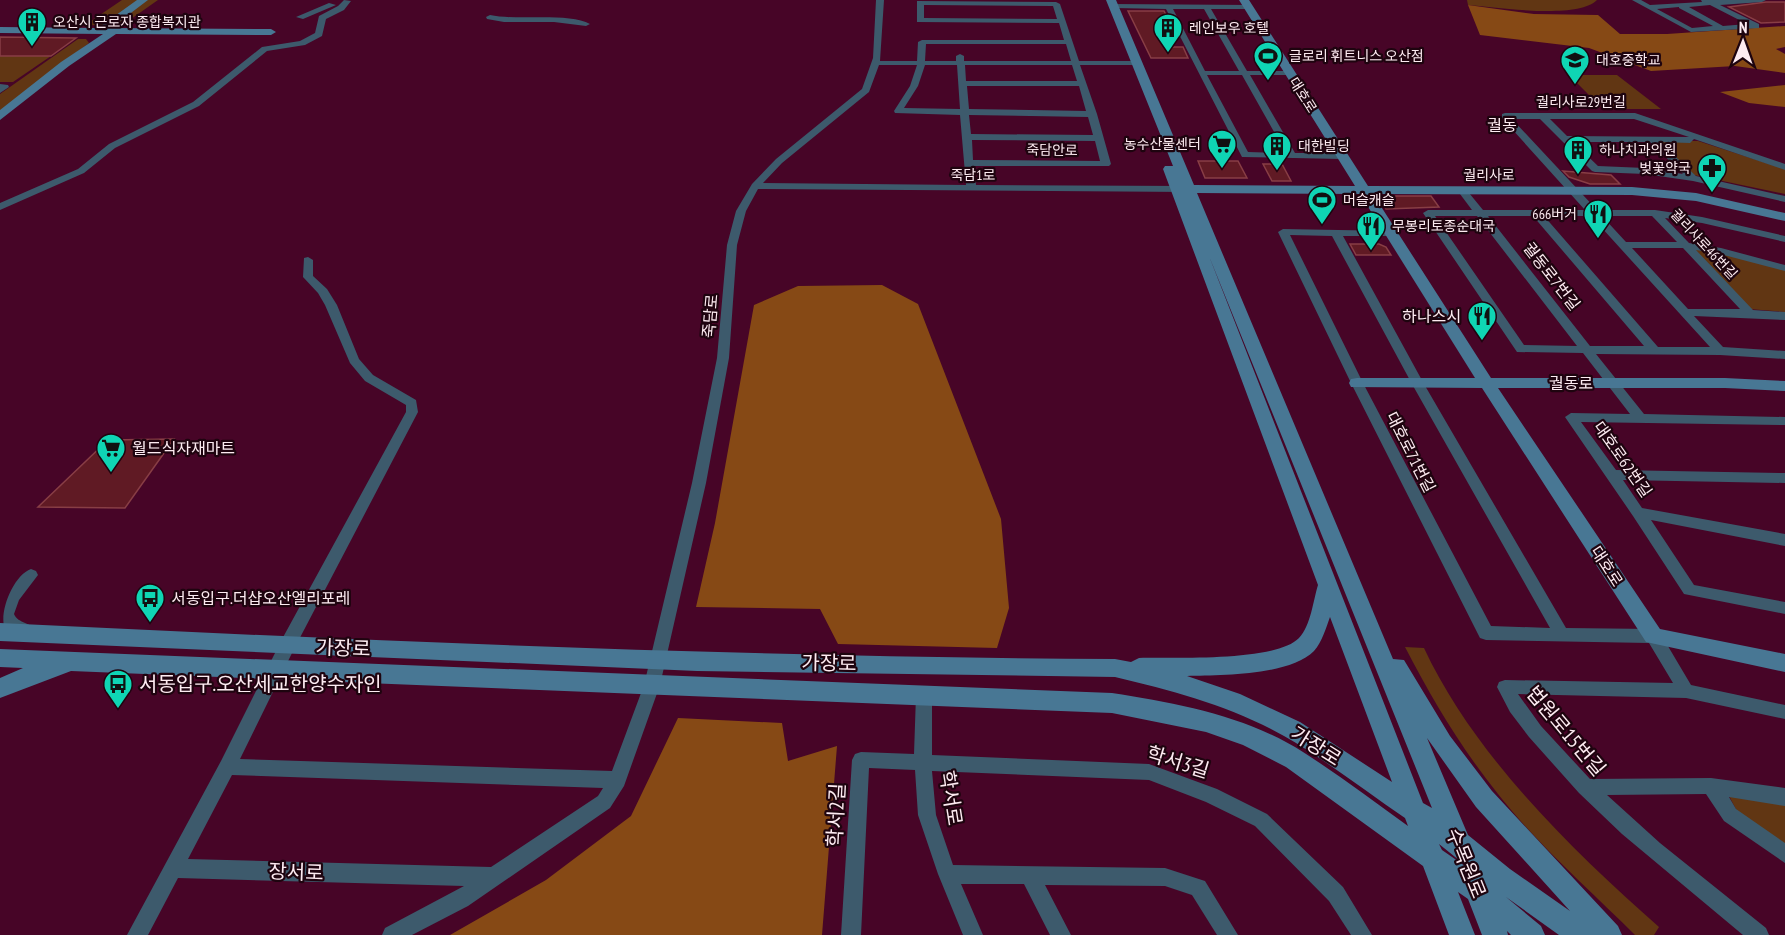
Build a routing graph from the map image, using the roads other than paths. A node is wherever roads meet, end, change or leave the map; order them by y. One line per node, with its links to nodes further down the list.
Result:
1 (880, 0): 30 (street, 죽담로)
2 (1100, 0): 32 (street)
3 (1636, 0): 14 (street)
4 (1762, 0): 8 (street)
5 (352, 1): 15 (street); 59 (street)
6 (141, 2): 22 (street)
7 (956, 2): 17 (street); 17 (street, 죽담안로); 18 (street, 죽담안로)
8 (1709, 2): 13 (street); 20 (street)
9 (1112, 3): 11 (street); 32 (street)
10 (1246, 3): 12 (street); 35 (street, 대호로)
11 (1168, 6): 12 (street); 33 (street)
12 (1206, 6): 34 (street)
13 (1682, 6): 14 (street); 20 (street)
14 (1650, 8): 20 (street)
15 (300, 17)
16 (490, 17): 19 (street)
17 (957, 20): 18 (street, 죽담안로); 25 (street)
18 (1062, 21): 26 (street, 죽담안로)
19 (586, 24)
20 (1723, 28)
21 (0, 30): 22 (street)
22 (94, 31): 23 (street); 27 (street)
23 (114, 31): 24 (street); 27 (street)
24 (270, 32)
25 (959, 42): 26 (street); 28 (street); 29 (street)
26 (1069, 42): 31 (street, 죽담안로)
27 (92, 45): 40 (street)
28 (922, 62): 29 (street); 30 (street); 38 (street)
29 (960, 62): 31 (street); 36 (street)
30 (876, 63): 52 (street, 죽담로)
31 (1076, 63): 32 (street); 37 (street, 죽담안로)
32 (1132, 63): 54 (street)
33 (1202, 73): 34 (street); 47 (street)
34 (1243, 73): 35 (street); 47 (street)
35 (1289, 73): 48 (street, 대호로)
36 (962, 83): 37 (street); 38 (street)
37 (1081, 84): 39 (street, 죽담안로)
38 (964, 112): 39 (street); 42 (street)
39 (1093, 114): 43 (street, 죽담안로)
40 (0, 116)
41 (1542, 116): 44 (street); 46 (street, 궐리사로29번길); 57 (street, 궐리사로29번길)
42 (966, 137): 43 (street, 죽담안로); 49 (street)
43 (1099, 138): 49 (street, 죽담안로)
44 (1565, 139): 45 (street); 51 (street)
45 (1652, 140): 46 (street); 51 (street)
46 (1701, 140): 50 (street, 궐리사로29번길)
47 (1292, 155): 48 (street)
48 (1341, 156): 55 (street, 대호로)
49 (969, 163): 53 (street)
50 (1785, 167)
51 (1693, 177): 58 (street)
52 (755, 186): 53 (street, 죽담1로); 102 (street, 죽담로)
53 (971, 188): 54 (street, 죽담1로)
54 (1183, 189): 55 (street, 궐리사로); 91 (street, 수목원로); 95 (street)
55 (1364, 189): 56 (street, 궐리사로); 66 (street, 대호로)
56 (1462, 190): 57 (street, 궐리사로); 62 (street, 궐동로7번길)
57 (1573, 190): 61 (street); 64 (street, 궐리사로)
58 (1785, 198)
59 (0, 207)
60 (1535, 212): 61 (street); 62 (street); 76 (street)
61 (1593, 212): 63 (street); 68 (street)
62 (1481, 213): 75 (street, 궐동로7번길); 75 (street)
63 (1655, 213): 67 (street, 궐리사로46번길); 69 (street, 궐리사로46번길)
64 (1785, 217)
65 (1336, 233): 66 (street, 대호로71번길); 79 (street, 대호로71번길); 80 (street)
66 (1391, 233): 81 (street, 대호로)
67 (1785, 239)
68 (1625, 245): 69 (street); 72 (street)
69 (1683, 245): 71 (street); 73 (street, 궐리사로46번길)
70 (308, 260): 100 (street)
71 (1785, 268)
72 (1685, 312): 73 (street); 77 (street)
73 (1750, 313): 74 (street)
74 (1785, 316)
75 (1589, 350): 76 (street); 82 (street, 궐동로7번길)
76 (1654, 350): 77 (street)
77 (1720, 351): 78 (street)
78 (1785, 355)
79 (1357, 383): 80 (street, 궐동로); 98 (street, 대호로71번길)
80 (1418, 384): 81 (street, 궐동로); 98 (street)
81 (1487, 384): 82 (street, 궐동로); 99 (street, 대호로)
82 (1615, 384): 83 (street, 궐동로); 84 (street, 궐동로7번길)
83 (1785, 387)
84 (1640, 418): 85 (street, 대호로62번길); 86 (street, 대호로62번길)
85 (1785, 421)
86 (1613, 475): 87 (street); 88 (street, 대호로62번길)
87 (1785, 478)
88 (1638, 512): 89 (street); 94 (street, 대호로62번길)
89 (1785, 540)
90 (31, 575): 92 (street)
91 (1328, 585): 105 (street); 118 (street, 수목원로)
92 (14, 592): 93 (street); 97 (street)
93 (0, 601)
94 (1785, 608)
95 (1365, 614): 119 (street, 수목원로); 138 (street)
96 (0, 632): 97 (street, 가장로)
97 (30, 633): 100 (street, 가장로)
98 (1561, 633): 99 (street, 대호로71번길)
99 (1653, 636): 104 (street); 109 (street)
100 (287, 646): 102 (street, 가장로); 106 (street)
101 (0, 658): 103 (street, 가장로)
102 (657, 659): 105 (street, 가장로); 107 (street, 죽담로)
103 (75, 662): 106 (street, 가장로); 108 (street)
104 (1785, 663)
105 (1115, 668): 118 (street, 가장로)
106 (275, 671): 107 (street, 가장로); 113 (street)
107 (652, 685): 110 (street, 가장로); 114 (street)
108 (0, 688)
109 (1686, 691): 111 (street, 법원로15번길); 116 (street, 법원로15번길)
110 (924, 695): 112 (street, 학서로); 121 (street, 가장로)
111 (1785, 712)
112 (923, 763): 123 (street, 학서로); 129 (street, 학서2길); 133 (street, 학서3길)
113 (227, 767): 114 (street); 122 (street)
114 (618, 780): 125 (street)
115 (1711, 786): 116 (street); 117 (street); 120 (street)
116 (1585, 787): 139 (street, 법원로15번길)
117 (1785, 797)
118 (1414, 811): 119 (street, 가장로); 121 (street, 수목원로)
119 (1457, 841): 126 (street, 수목원로); 137 (street, 가장로)
120 (1785, 854)
121 (1433, 860): 126 (street, 가장로); 134 (street, 수목원로)
122 (174, 868): 125 (street, 장서로); 127 (street)
123 (947, 874): 124 (street); 130 (street, 학서로)
124 (1029, 875): 131 (street); 132 (street)
125 (494, 878): 128 (street)
126 (1476, 889): 135 (street, 수목원로); 136 (street, 가장로)
127 (137, 935)
128 (392, 935)
129 (851, 935)
130 (973, 935)
131 (1061, 935)
132 (1228, 935)
133 (1362, 935)
134 (1462, 935)
135 (1495, 935)
136 (1532, 935)
137 (1581, 935)
138 (1609, 935)
139 (1758, 935)

